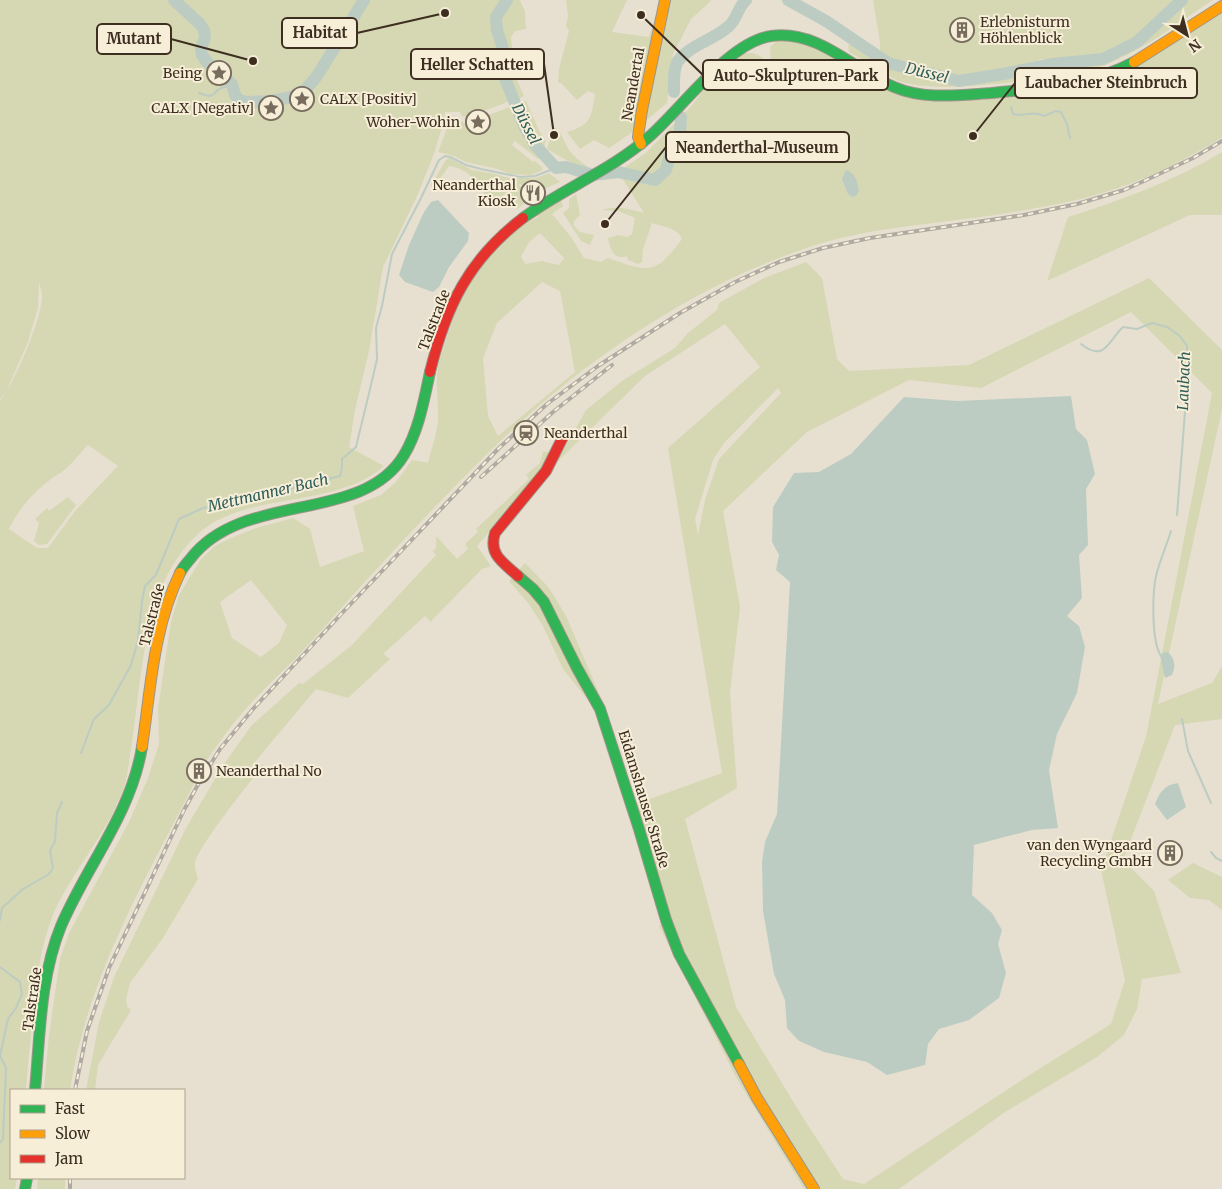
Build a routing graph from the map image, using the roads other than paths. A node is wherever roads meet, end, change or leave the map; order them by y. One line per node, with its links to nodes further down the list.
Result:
1 (665, 0): 3 (main road, Neandertal)
2 (1222, 6): 3 (main road, Talstraße)
3 (641, 144): 5 (main road, Talstraße)
4 (563, 437): 6 (main road, Eidamshauser Straße)
5 (35, 1089)
6 (814, 1189)

